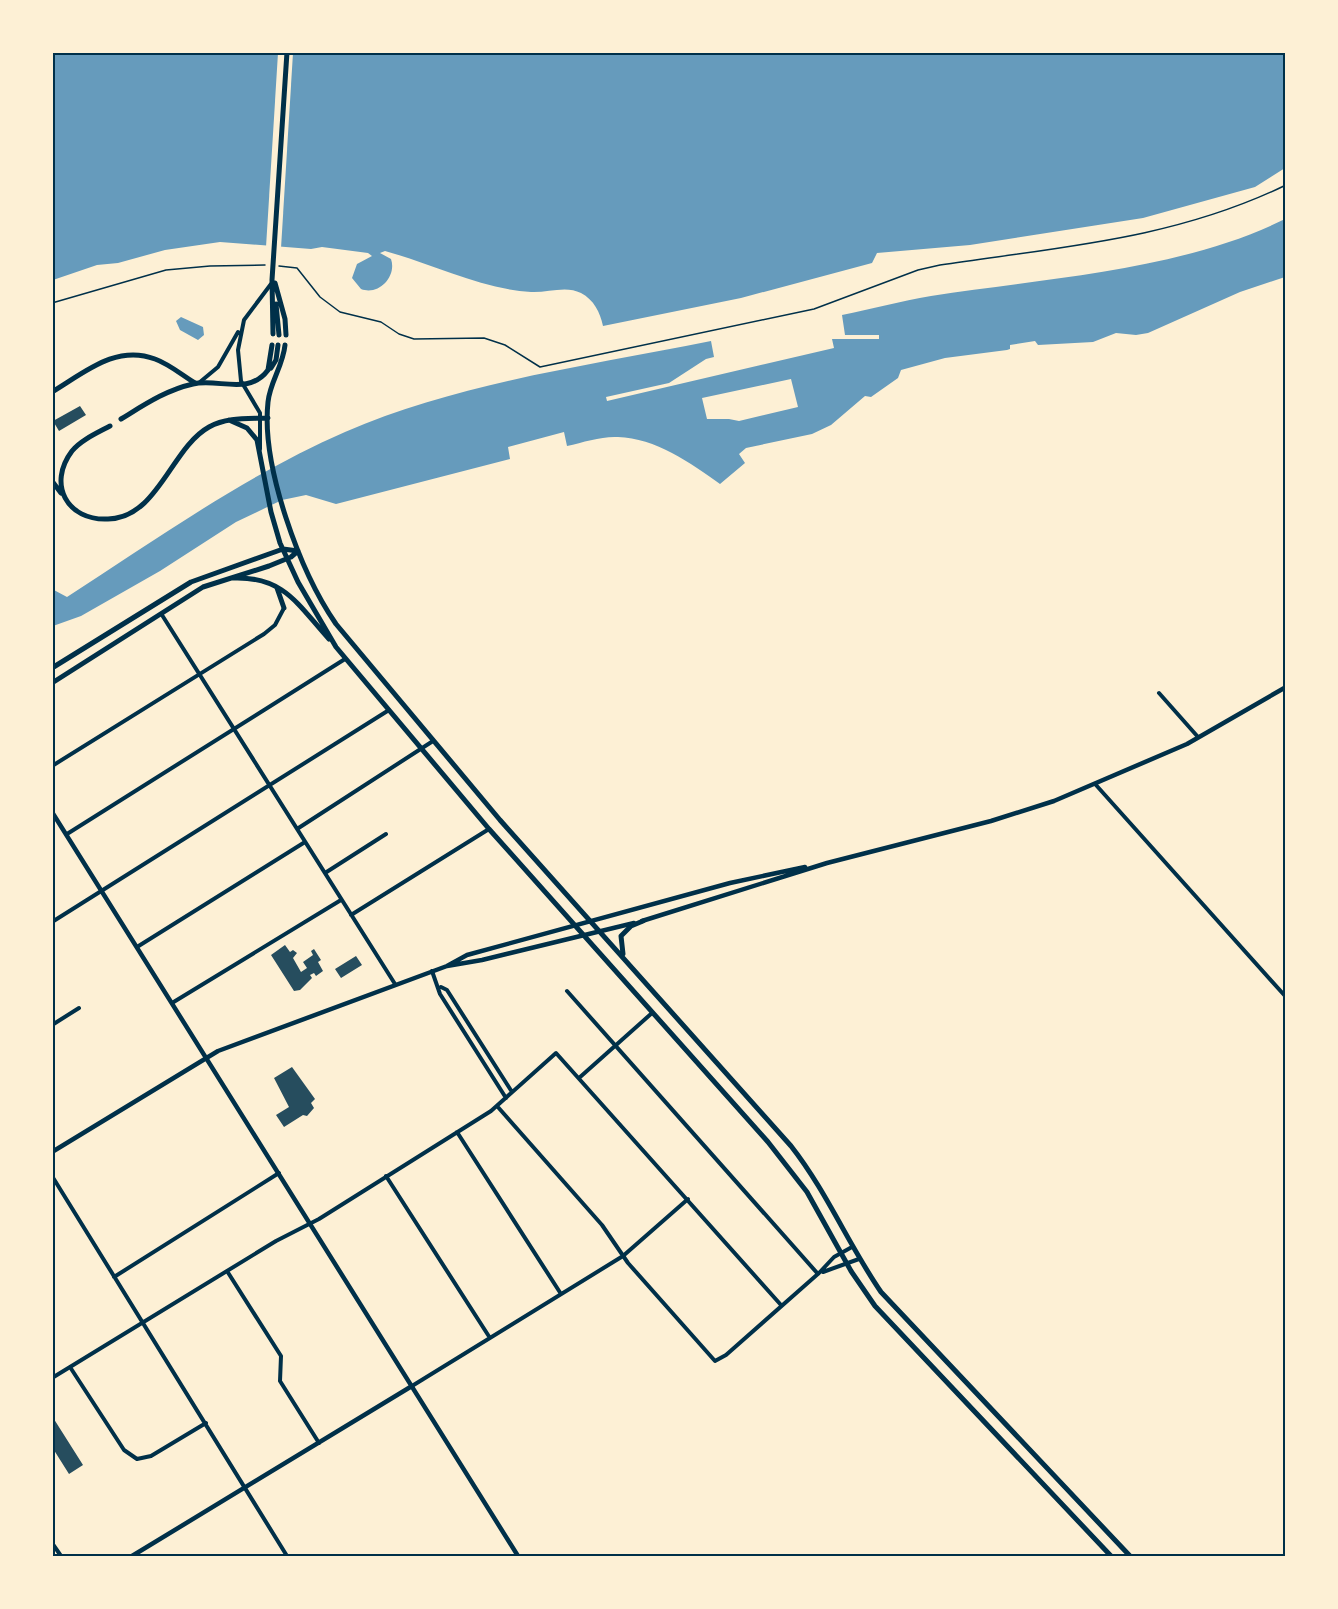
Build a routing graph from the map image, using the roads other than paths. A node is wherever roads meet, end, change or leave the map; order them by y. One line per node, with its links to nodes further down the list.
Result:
1 (287, 52): 2 (main road)
2 (274, 273): 3 (main road); 3 (main road)
3 (272, 283): 4 (street)
4 (242, 326): 7 (street); 8 (street)
5 (275, 345): 8 (main road)
6 (285, 345): 10 (main road)
7 (195, 383): 8 (main road); 9 (main road); 11 (main road)
8 (243, 385): 10 (street)
9 (52, 392)
10 (264, 418): 12 (main road); 14 (street); 18 (main road)
11 (121, 419)
12 (229, 420): 14 (main road); 16 (main road)
13 (110, 426): 16 (main road)
14 (260, 451): 17 (main road)
15 (52, 481): 16 (main road)
16 (63, 497)
17 (283, 549): 18 (main road); 19 (main road); 26 (main road)
18 (298, 551): 19 (main road); 34 (main road)
19 (288, 559): 20 (main road); 24 (main road)
20 (224, 579): 21 (main road); 23 (main road)
21 (275, 584): 22 (main road); 24 (main road)
22 (284, 608): 27 (street)
23 (162, 615): 27 (street); 28 (main road)
24 (336, 647): 25 (main road)
25 (345, 659): 31 (main road); 32 (street)
26 (53, 667)
27 (199, 673): 32 (street); 36 (street)
28 (52, 683)
29 (1286, 687): 33 (main road)
30 (1159, 693): 33 (street)
31 (389, 710): 35 (main road); 38 (street)
32 (234, 729): 38 (street); 42 (street)
33 (1199, 738): 37 (main road)
34 (433, 741): 35 (street); 50 (main road)
35 (422, 750): 40 (street); 41 (main road)
36 (52, 766)
37 (1096, 785): 45 (main road); 63 (street)
38 (270, 786): 40 (street); 47 (street)
39 (52, 812): 42 (main road)
40 (297, 829): 44 (street)
41 (489, 829): 49 (street); 53 (main road)
42 (67, 834): 47 (main road)
43 (386, 834): 46 (street)
44 (305, 842): 46 (street); 56 (street)
45 (827, 863): 50 (main road); 51 (main road)
46 (325, 873): 48 (street)
47 (102, 892): 52 (street); 56 (main road)
48 (341, 900): 49 (street); 64 (street)
49 (351, 915): 60 (street)
50 (591, 921): 53 (main road); 54 (main road)
51 (643, 921): 54 (main road); 57 (main road)
52 (52, 922)
53 (576, 926): 55 (main road); 58 (main road)
54 (600, 931): 55 (main road); 57 (main road)
55 (584, 935): 58 (main road); 66 (main road)
56 (137, 947): 64 (main road)
57 (624, 959): 74 (main road)
58 (447, 966): 59 (main road)
59 (432, 971): 60 (main road); 61 (street)
60 (395, 984): 71 (main road)
61 (440, 987): 67 (street); 69 (street)
62 (567, 991): 70 (street)
63 (1286, 997)
64 (172, 1003): 71 (main road)
65 (79, 1008): 68 (street)
66 (652, 1013): 70 (street); 76 (main road)
67 (468, 1024): 69 (street); 72 (street)
68 (52, 1025)
69 (462, 1028): 73 (street)
70 (616, 1045): 75 (street); 93 (street)
71 (206, 1057): 81 (main road); 82 (main road)
72 (494, 1064): 73 (street); 77 (street)
73 (487, 1068): 78 (street)
74 (721, 1068): 76 (main road); 87 (main road)
75 (579, 1078): 77 (street); 85 (street)
76 (711, 1078): 88 (main road)
77 (512, 1092): 78 (street)
78 (506, 1098): 79 (street)
79 (497, 1106): 80 (street); 89 (street)
80 (458, 1132): 84 (street); 95 (street)
81 (52, 1152)
82 (279, 1173): 86 (main road); 94 (street)
83 (52, 1176): 94 (street)
84 (386, 1176): 86 (street); 98 (street)
85 (688, 1199): 89 (street); 96 (street)
86 (311, 1222): 92 (street); 101 (main road)
87 (852, 1247): 88 (street); 90 (main road)
88 (841, 1252): 91 (main road); 93 (street)
89 (623, 1256): 95 (street); 96 (street)
90 (860, 1259): 91 (street); 111 (main road)
91 (848, 1265): 93 (street); 110 (main road)
92 (227, 1271): 97 (street); 103 (street)
93 (819, 1274): 96 (street)
94 (114, 1277): 97 (street)
95 (561, 1294): 98 (street)
96 (781, 1305)
97 (143, 1323): 99 (street); 102 (street)
98 (490, 1338): 101 (street)
99 (70, 1367): 100 (street); 102 (street)
100 (52, 1378)
101 (412, 1386): 103 (main road); 106 (main road)
102 (206, 1423): 104 (street)
103 (319, 1443): 104 (main road)
104 (245, 1487): 108 (main road); 109 (street)
105 (52, 1543): 107 (street)
106 (516, 1556)
107 (61, 1557)
108 (132, 1557)
109 (287, 1557)
110 (1111, 1557)
111 (1130, 1557)

